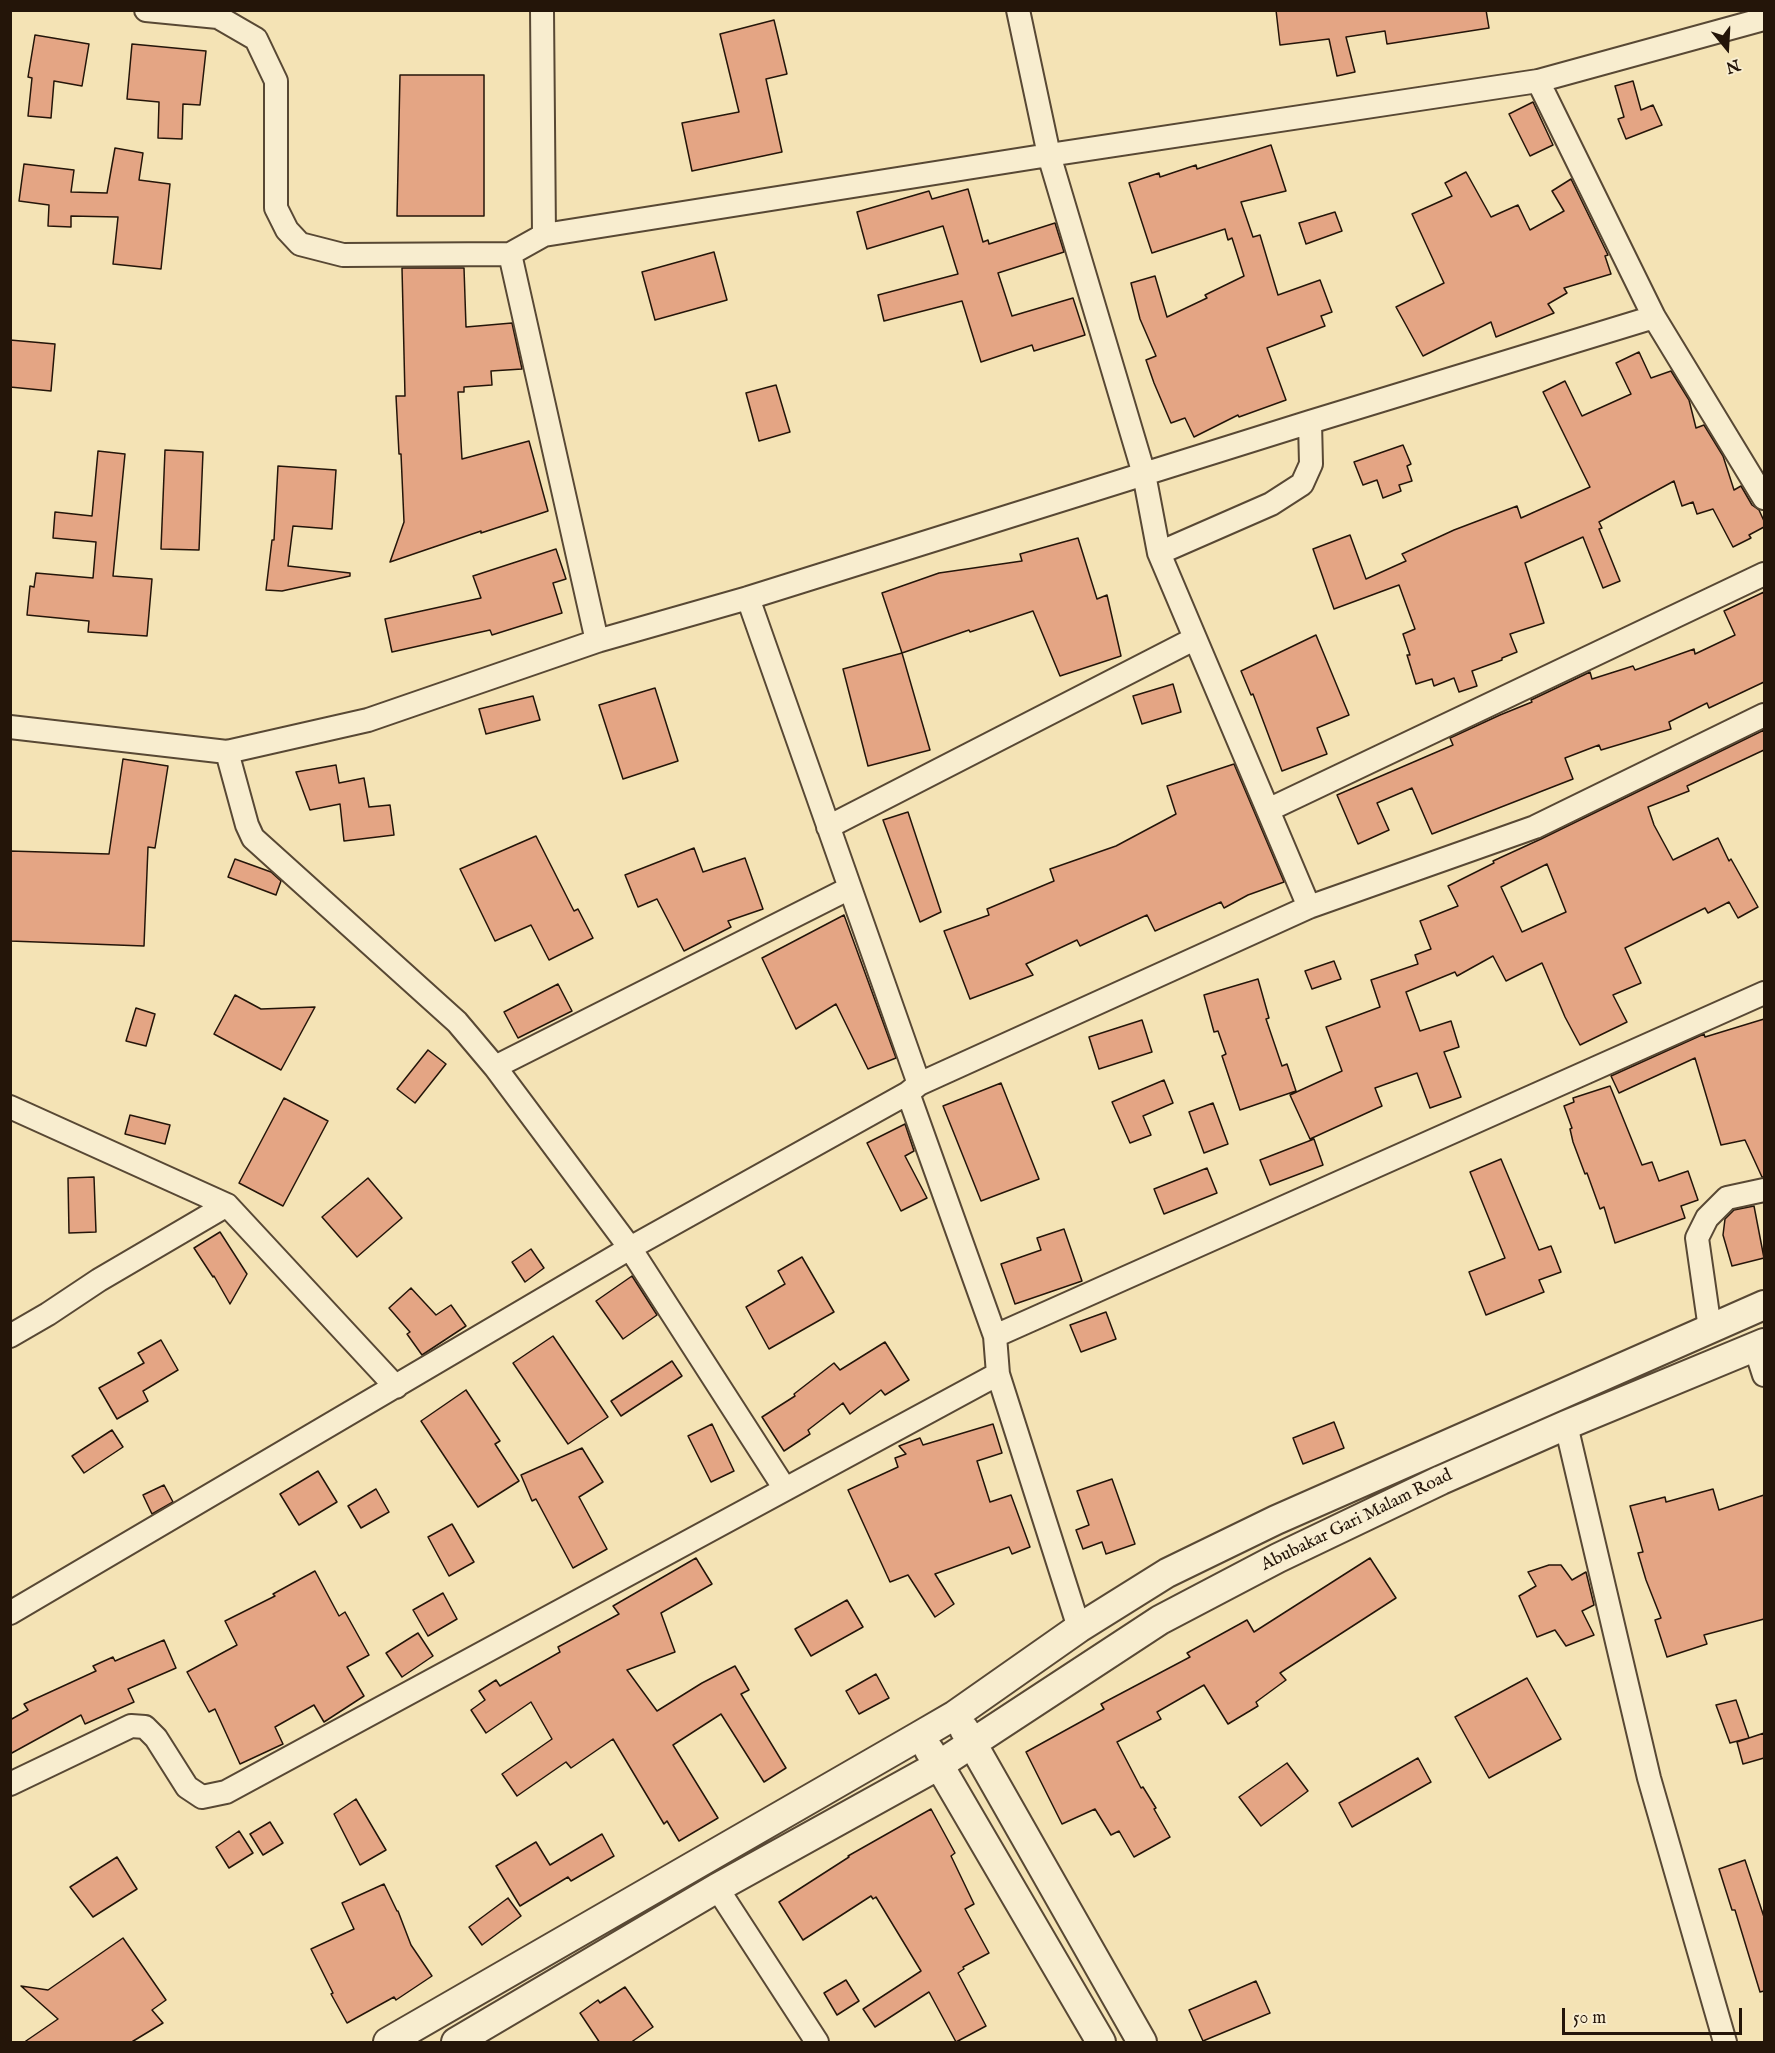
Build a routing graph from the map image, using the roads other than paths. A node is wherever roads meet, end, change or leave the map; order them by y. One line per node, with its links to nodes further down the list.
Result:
1 (146, 10): 4 (street)
2 (542, 10): 8 (street)
3 (1018, 10): 7 (street)
4 (218, 14): 9 (street)
5 (1764, 19): 6 (street)
6 (1538, 81): 7 (street); 10 (street)
7 (1049, 155): 8 (street); 12 (street)
8 (544, 235): 9 (street)
9 (510, 254): 18 (street)
10 (1654, 318): 11 (street); 13 (street)
11 (1310, 422): 12 (street); 14 (street)
12 (1143, 474): 14 (street); 16 (street)
13 (1764, 498)
14 (1159, 554): 17 (street)
15 (1764, 574): 22 (street)
16 (748, 598): 18 (street); 23 (street)
17 (1194, 639): 22 (street); 23 (street)
18 (597, 640): 21 (street)
19 (1764, 715): 25 (street)
20 (10, 727): 21 (street)
21 (227, 752): 27 (street)
22 (1268, 810): 25 (street)
23 (828, 827): 24 (street)
24 (850, 888): 27 (street); 28 (street)
25 (1309, 907): 28 (street)
26 (1764, 993): 36 (street)
27 (495, 1067): 32 (street)
28 (913, 1089): 32 (street); 36 (street)
29 (10, 1107): 31 (street)
30 (1764, 1190): 34 (street)
31 (227, 1205): 35 (street); 40 (street)
32 (630, 1248): 40 (street); 42 (street)
33 (1764, 1305): 34 (street)
34 (1710, 1329): 44 (street)
35 (10, 1336)
36 (995, 1336): 38 (street)
37 (1760, 1345): 39 (street); 41 (street, Abubakar Gari Malam Road)
38 (998, 1374): 42 (street); 44 (street)
39 (1764, 1376)
40 (396, 1387): 43 (street)
41 (1566, 1425): 47 (street, Abubakar Gari Malam Road); 56 (street)
42 (785, 1489): 49 (street)
43 (10, 1613)
44 (1079, 1628): 45 (street)
45 (955, 1715): 46 (street); 47 (street)
46 (919, 1736): 48 (street); 51 (street)
47 (973, 1744): 48 (street, Abubakar Gari Malam Road); 55 (street)
48 (939, 1765): 50 (street, Abubakar Gari Malam Road); 54 (street)
49 (10, 1784)
50 (717, 1888): 52 (street, Abubakar Gari Malam Road); 53 (street)
51 (388, 2043)
52 (456, 2043)
53 (817, 2043)
54 (1101, 2043)
55 (1142, 2043)
56 (1725, 2043)

